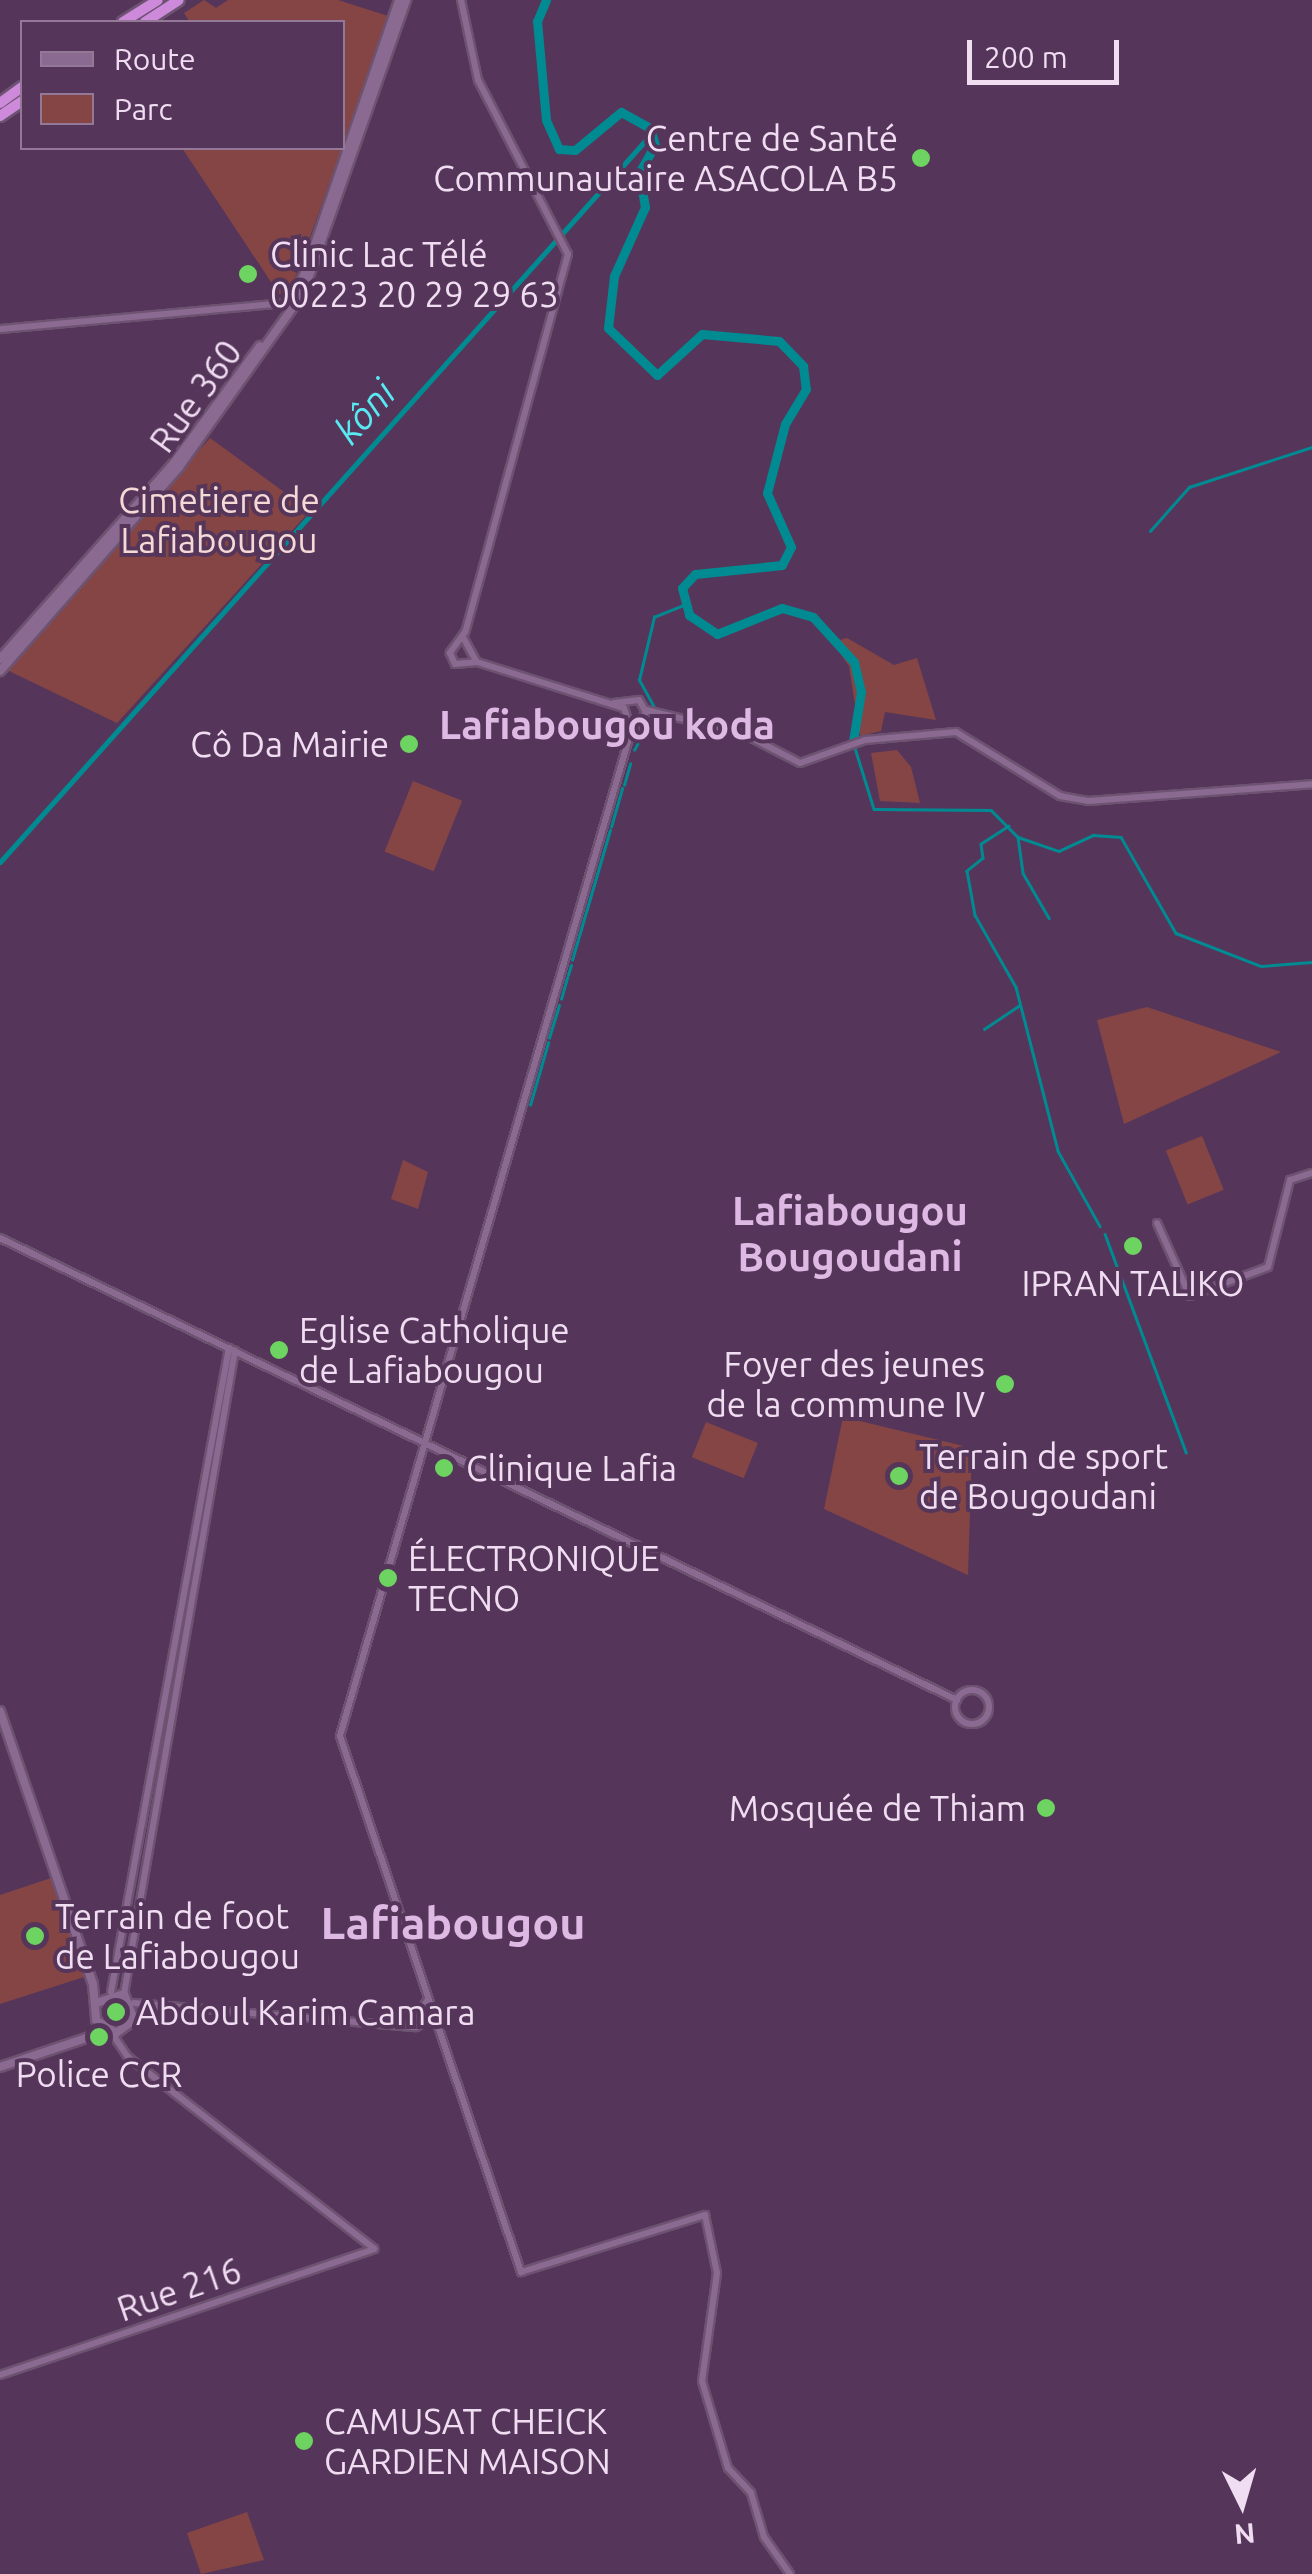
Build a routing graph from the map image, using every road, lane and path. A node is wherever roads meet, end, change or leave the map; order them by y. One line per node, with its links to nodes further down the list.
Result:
1 (158, 0): 5 (highway)
2 (179, 0): 6 (highway)
3 (402, 0): 7 (main road, Rue 360)
4 (462, 0): 9 (street)
5 (126, 20)
6 (148, 20)
7 (295, 302): 8 (street); 10 (main road, Rue 360); 13 (main road, Rue 360)
8 (0, 329)
9 (463, 651): 11 (street); 12 (street); 12 (street)
10 (0, 659)
11 (477, 662): 12 (street); 15 (street)
12 (458, 665)
13 (0, 671)
14 (633, 701): 15 (street); 16 (street); 17 (street)
15 (614, 702): 17 (street)
16 (645, 713): 17 (street); 18 (street); 19 (street)
17 (630, 714): 18 (street)
18 (630, 735): 24 (street)
19 (1312, 784)
20 (1312, 1173): 21 (street)
21 (1157, 1224)
22 (0, 1238): 23 (street)
23 (232, 1350): 24 (street); 28 (street); 29 (street)
24 (423, 1441): 25 (street); 30 (street)
25 (956, 1700): 25 (street)
26 (0, 1711): 27 (main road)
27 (94, 1984): 28 (main road); 31 (main road)
28 (110, 1992): 29 (main road); 31 (main road)
29 (124, 1994): 32 (main road)
30 (427, 2001): 34 (street); 37 (street)
31 (96, 2003): 35 (main road)
32 (134, 2004): 33 (street); 36 (main road)
33 (178, 2005): 36 (street); 37 (street)
34 (432, 2012): 37 (street); 37 (street); 38 (street)
35 (96, 2020): 39 (main road); 41 (main road)
36 (134, 2020): 40 (main road)
37 (419, 2021): 38 (street)
38 (435, 2030): 44 (street)
39 (109, 2032): 40 (main road); 41 (main road)
40 (120, 2036): 43 (street, Rue 216)
41 (74, 2042): 42 (main road)
42 (0, 2067)
43 (0, 2376)
44 (790, 2574)

